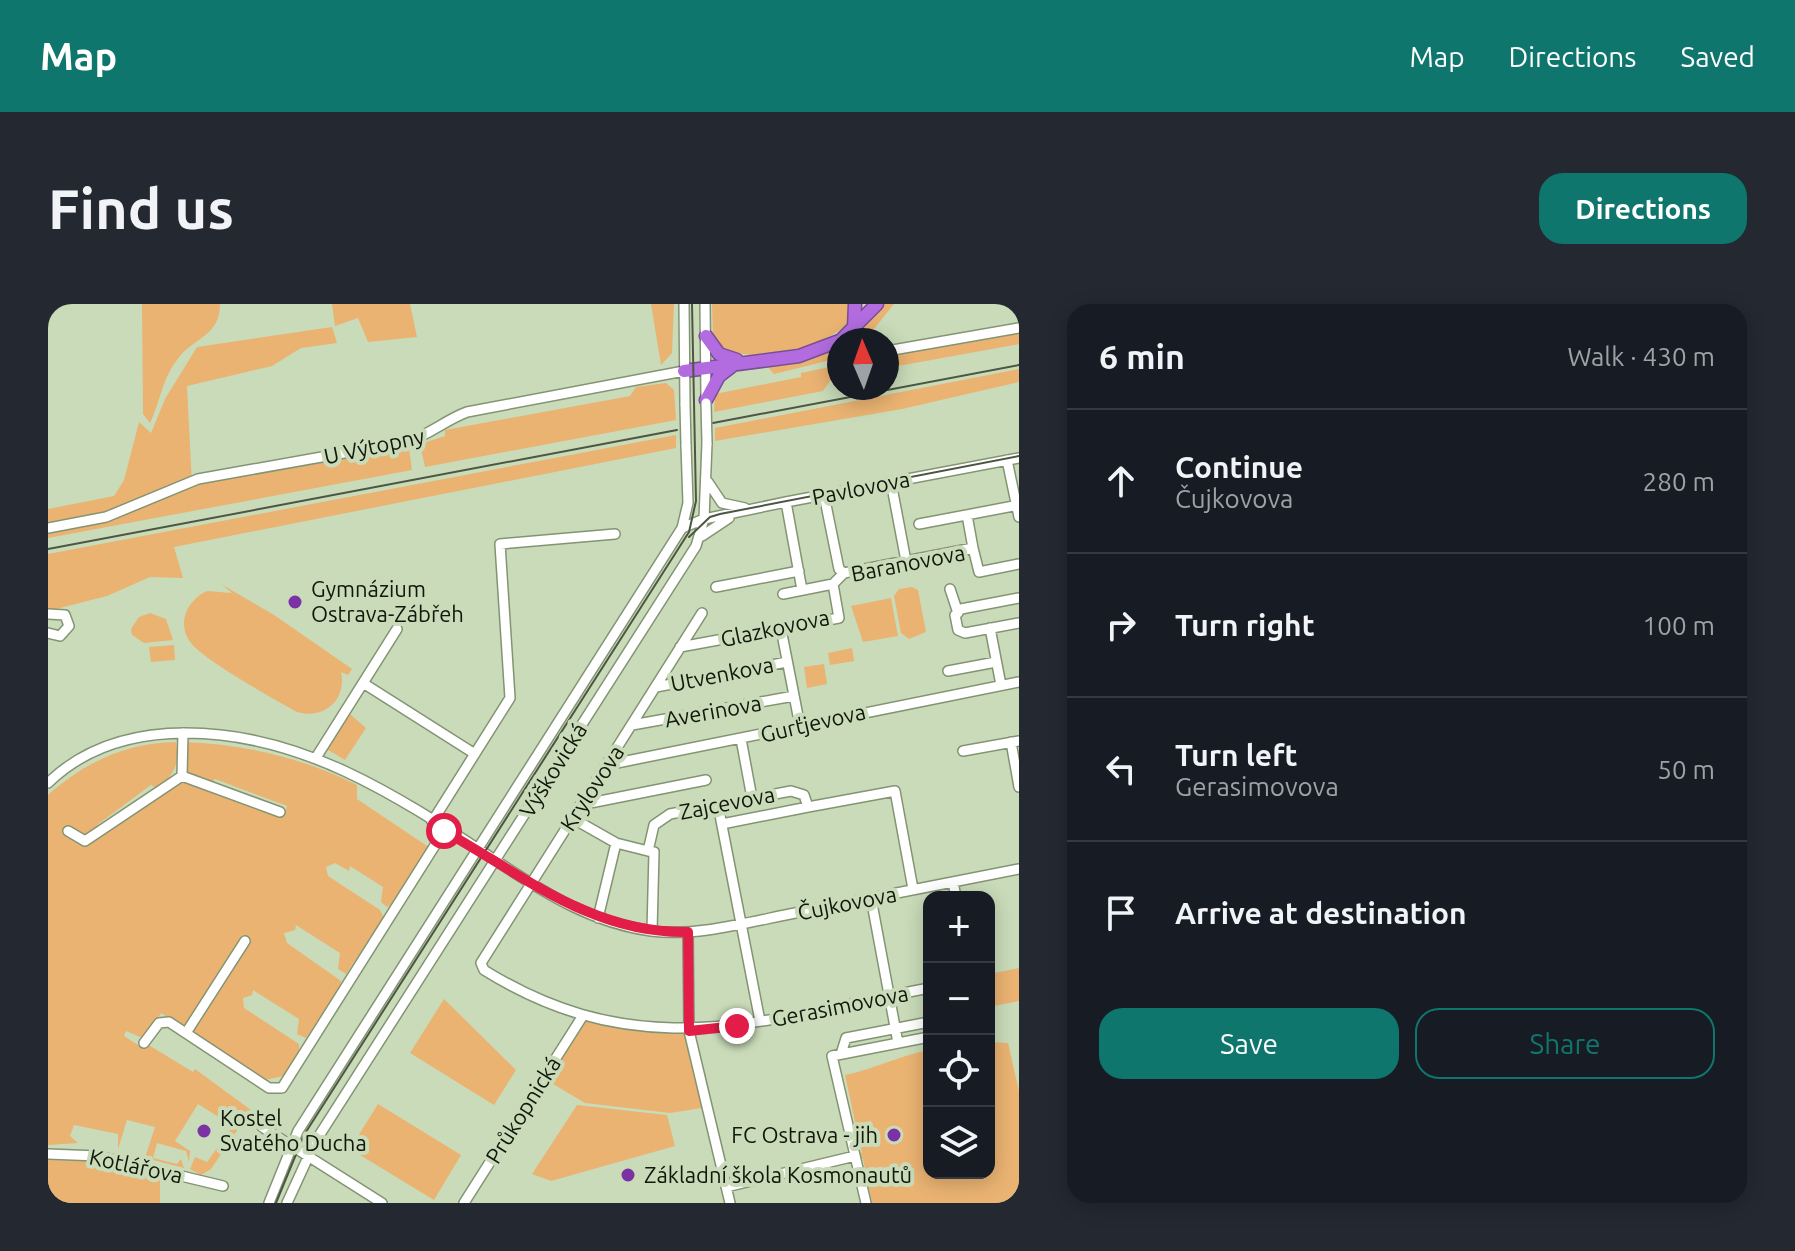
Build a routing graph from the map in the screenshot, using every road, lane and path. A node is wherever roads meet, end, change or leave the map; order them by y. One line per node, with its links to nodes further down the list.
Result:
1 (855, 304): 5 (highway)
2 (877, 304): 6 (highway)
3 (705, 306): 8 (street, Výškovická)
4 (684, 307): 13 (street, Výškovická)
5 (853, 328)
6 (855, 328)
7 (1019, 328): 10 (street)
8 (706, 336): 11 (highway); 12 (street, Výškovická)
9 (827, 346): 11 (highway)
10 (899, 349)
11 (744, 361): 12 (highway); 14 (highway)
12 (706, 367): 13 (highway); 14 (street, Výškovická)
13 (684, 371): 21 (street, Výškovická, bridge); 28 (street, U Výtopny)
14 (706, 402): 17 (street, Výškovická, bridge)
15 (1019, 458): 16 (street, Pavlovova)
16 (1007, 460): 18 (street, Pavlovova); 22 (street)
17 (707, 477): 23 (street); 26 (street, Výškovická)
18 (891, 482): 19 (street, Pavlovova); 33 (street)
19 (824, 495): 20 (street, Pavlovova); 36 (street)
20 (786, 502): 23 (street, Pavlovova); 35 (street)
21 (688, 503): 26 (street); 29 (street, Výškovická)
22 (1018, 505): 24 (street, Baranovova); 25 (street)
23 (752, 509): 26 (street, Pavlovova); 31 (street)
24 (967, 515): 27 (street, Baranovova); 32 (street)
25 (1019, 517)
26 (704, 519): 29 (street, Pavlovova); 31 (street, Výškovická)
27 (919, 524)
28 (48, 528)
29 (682, 528): 84 (street, Výškovická)
30 (615, 534): 66 (street)
31 (696, 546): 86 (street, Výškovická)
32 (973, 548): 33 (street, Baranovova); 34 (street, Baranovova)
33 (906, 561): 36 (street, Baranovova)
34 (1019, 564)
35 (799, 571): 38 (street); 40 (street)
36 (844, 573): 37 (street, Baranovova)
37 (833, 584): 40 (street, Baranovova); 49 (street, Glazkovova)
38 (716, 587)
39 (950, 589): 44 (street)
40 (802, 590): 41 (street, Baranovova)
41 (783, 594)
42 (1019, 598): 44 (street)
43 (702, 613): 51 (street, Krylovova)
44 (958, 613): 47 (street)
45 (48, 614): 50 (street)
46 (1019, 623): 47 (street)
47 (990, 628): 53 (street)
48 (397, 629): 56 (street)
49 (781, 629): 51 (street, Glazkovova); 52 (street)
50 (48, 633)
51 (680, 647): 58 (street, Krylovova)
52 (787, 662): 58 (street, Utvenkova); 59 (street)
53 (996, 662): 54 (street); 57 (street)
54 (948, 671)
55 (1019, 682): 57 (street, Gurťjevova)
56 (363, 683): 66 (street); 67 (street)
57 (1001, 685): 61 (street, Gurťjevova)
58 (656, 687): 60 (street, Krylovova)
59 (794, 696): 60 (street, Averinova); 61 (street)
60 (632, 725): 68 (street, Krylovova)
61 (800, 726): 63 (street, Gurťjevova)
62 (183, 733): 67 (street, Čujkovova); 69 (street); 71 (street, Čujkovova)
63 (741, 739): 68 (street, Gurťjevova); 73 (street)
64 (1015, 742): 65 (street); 72 (street)
65 (963, 751)
66 (475, 754): 79 (street)
67 (317, 756): 79 (street, Čujkovova)
68 (607, 765): 74 (street, Krylovova)
69 (182, 776): 77 (street); 81 (street)
70 (706, 780): 74 (street)
71 (48, 783)
72 (1019, 787)
73 (752, 798): 75 (street, Zajcevova); 76 (street, Zajcevova)
74 (580, 805): 78 (street, Krylovova)
75 (718, 805): 80 (street); 85 (street, Zajcevova)
76 (808, 807): 80 (street, Zajcevova); 90 (street, Zajcevova)
77 (280, 812)
78 (572, 818): 83 (street); 89 (street, Krylovova)
79 (432, 822): 82 (street, Čujkovova)
80 (722, 824): 96 (street)
81 (68, 831)
82 (444, 831): 84 (street, Čujkovova); 94 (street)
83 (616, 843): 85 (street); 95 (street)
84 (478, 850): 86 (street, Čujkovova); 118 (street, Výškovická)
85 (651, 852): 97 (street)
86 (496, 861): 89 (street, Čujkovova); 120 (street, Výškovická)
87 (1019, 869): 88 (street, Čujkovova)
88 (953, 882): 90 (street, Čujkovova); 91 (street)
89 (530, 884): 95 (street, Čujkovova); 100 (street, Krylovova)
90 (913, 889): 92 (street, Čujkovova)
91 (955, 891)
92 (871, 898): 96 (street, Čujkovova); 104 (street)
93 (381, 908): 94 (street)
94 (391, 914): 102 (street)
95 (598, 918): 97 (street, Čujkovova)
96 (741, 923): 98 (street, Čujkovova); 106 (street)
97 (652, 931): 98 (street, Čujkovova)
98 (688, 932): 109 (street)
99 (245, 941): 110 (street)
100 (481, 963): 105 (street, Gerasimovova)
101 (337, 972): 102 (street)
102 (349, 980): 115 (street)
103 (923, 989): 104 (street, Gerasimovova)
104 (889, 996): 106 (street, Gerasimovova); 108 (street)
105 (582, 1017): 109 (street, Gerasimovova); 127 (street, Průkopnická)
106 (760, 1021): 109 (street, Gerasimovova)
107 (923, 1023): 108 (street)
108 (895, 1028): 114 (street); 116 (street)
109 (689, 1031): 123 (street)
110 (186, 1033): 113 (street); 115 (street)
111 (296, 1038): 115 (street)
112 (923, 1038): 114 (street)
113 (144, 1043)
114 (898, 1043): 116 (street)
115 (307, 1045)
116 (836, 1055): 121 (street)
117 (262, 1127): 118 (street)
118 (291, 1145): 120 (street); 124 (street, Výškovická)
119 (48, 1154): 122 (street, Kotlářova)
120 (308, 1155): 125 (street, Výškovická); 126 (street)
121 (855, 1156): 123 (street); 129 (street)
122 (223, 1186)
123 (726, 1187): 128 (street)
124 (269, 1203)
125 (287, 1203)
126 (382, 1203)
127 (464, 1203)
128 (730, 1203)
129 (866, 1203)

